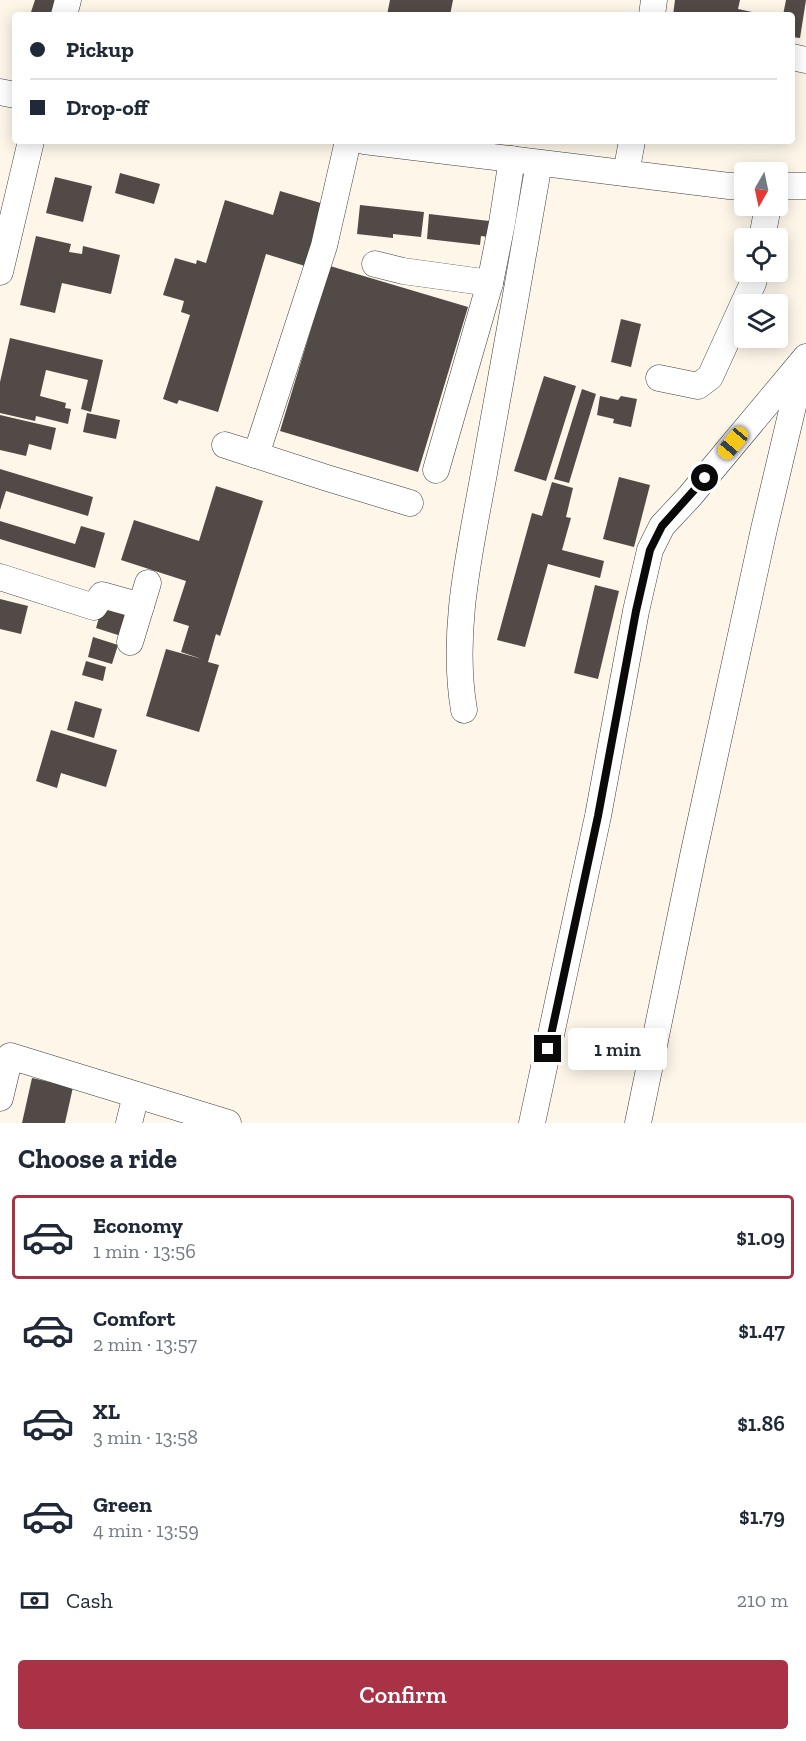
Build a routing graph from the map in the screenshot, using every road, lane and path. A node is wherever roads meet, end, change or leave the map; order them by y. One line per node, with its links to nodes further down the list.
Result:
1 (30, 144): 12 (street)
2 (347, 144): 18 (street)
3 (389, 144): 5 (street)
4 (631, 144): 7 (street)
5 (512, 159): 6 (street); 14 (street)
6 (539, 162): 7 (street); 23 (street)
7 (626, 173): 8 (street)
8 (734, 186)
9 (788, 186): 10 (street)
10 (806, 186)
11 (375, 264): 14 (street)
12 (0, 272)
13 (753, 282): 16 (street)
14 (490, 283): 19 (street)
15 (805, 359): 28 (street); 29 (street)
16 (659, 378)
17 (225, 445): 18 (street)
18 (256, 455): 20 (street)
19 (436, 470)
20 (410, 503)
21 (0, 577): 22 (street)
22 (130, 642)
23 (464, 710)
24 (136, 1095): 25 (street); 26 (street); 27 (street)
25 (0, 1098)
26 (129, 1123)
27 (228, 1123)
28 (532, 1123)
29 (638, 1123)

